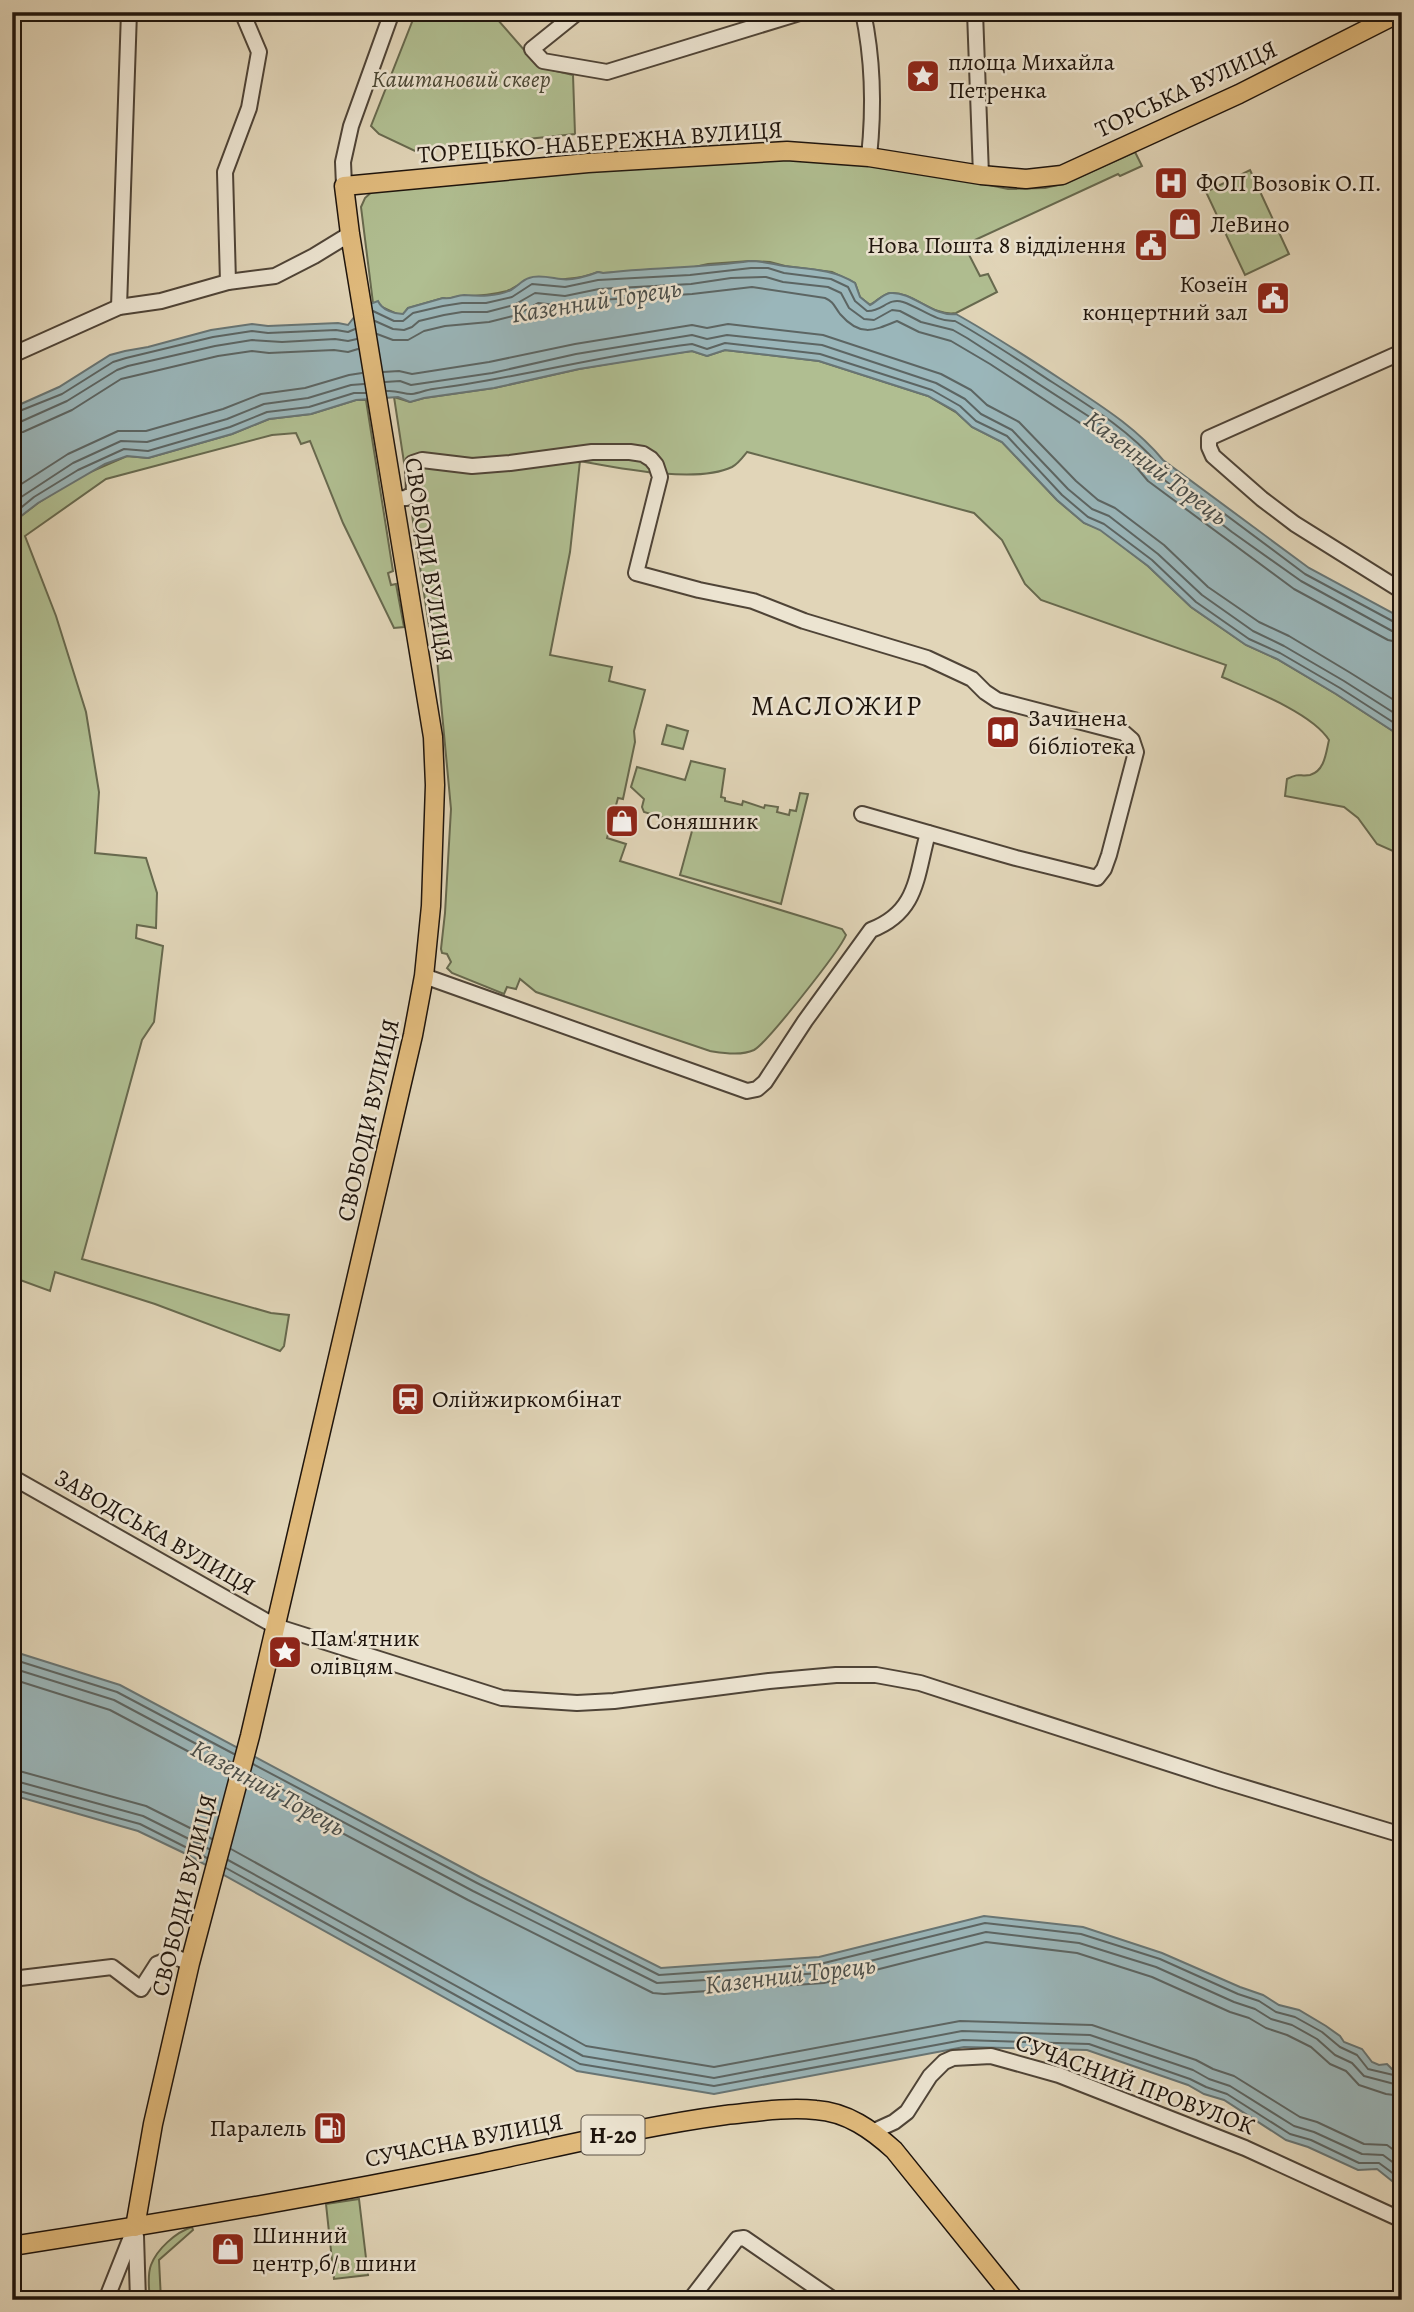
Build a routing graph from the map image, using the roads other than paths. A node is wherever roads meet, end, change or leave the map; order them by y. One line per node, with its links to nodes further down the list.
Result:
1 (130, 12): 15 (street)
2 (242, 12): 14 (street)
3 (392, 12): 12 (street, СВОБОДИ ВУЛИЦЯ)
4 (578, 12): 5 (street)
5 (803, 12)
6 (863, 12): 9 (street)
7 (975, 12): 10 (street)
8 (1401, 12): 11 (main road, ТОРСЬКА ВУЛИЦЯ)
9 (870, 157): 10 (main road, ТОРЕЦЬКО-НАБЕРЕЖНА ВУЛИЦЯ); 12 (main road, ТОРЕЦЬКО-НАБЕРЕЖНА ВУЛИЦЯ)
10 (981, 175): 11 (main road, ТОРЕЦЬКО-НАБЕРЕЖНА ВУЛИЦЯ)
11 (1026, 178)
12 (344, 186): 13 (main road, СВОБОДИ ВУЛИЦЯ)
13 (350, 234): 14 (street); 18 (main road, СВОБОДИ ВУЛИЦЯ)
14 (228, 282): 15 (street)
15 (119, 307): 17 (street)
16 (1402, 352): 19 (street)
17 (12, 355)
18 (394, 499): 21 (street); 22 (main road, СВОБОДИ ВУЛИЦЯ)
19 (1402, 592)
20 (862, 814): 21 (street)
21 (928, 833): 22 (street)
22 (424, 976): 24 (main road, СВОБОДИ ВУЛИЦЯ)
23 (12, 1477): 24 (street, ЗАВОДСЬКА ВУЛИЦЯ)
24 (275, 1626): 25 (street, ЗАВОДСЬКА ВУЛИЦЯ); 26 (main road, СВОБОДИ ВУЛИЦЯ)
25 (1402, 1835)
26 (190, 1963): 27 (street); 30 (main road, СВОБОДИ ВУЛИЦЯ)
27 (12, 1979)
28 (872, 2132): 29 (street, СУЧАСНИЙ ПРОВУЛОК); 30 (main road, СУЧАСНА ВУЛИЦЯ / Н-20); 36 (main road, СУЧАСНА ВУЛИЦЯ / Н-20)
29 (1402, 2220)
30 (135, 2227): 31 (main road, Н-20); 32 (street); 33 (street)
31 (12, 2246)
32 (106, 2300)
33 (138, 2300)
34 (690, 2300): 35 (street)
35 (834, 2300)
36 (1015, 2300)

